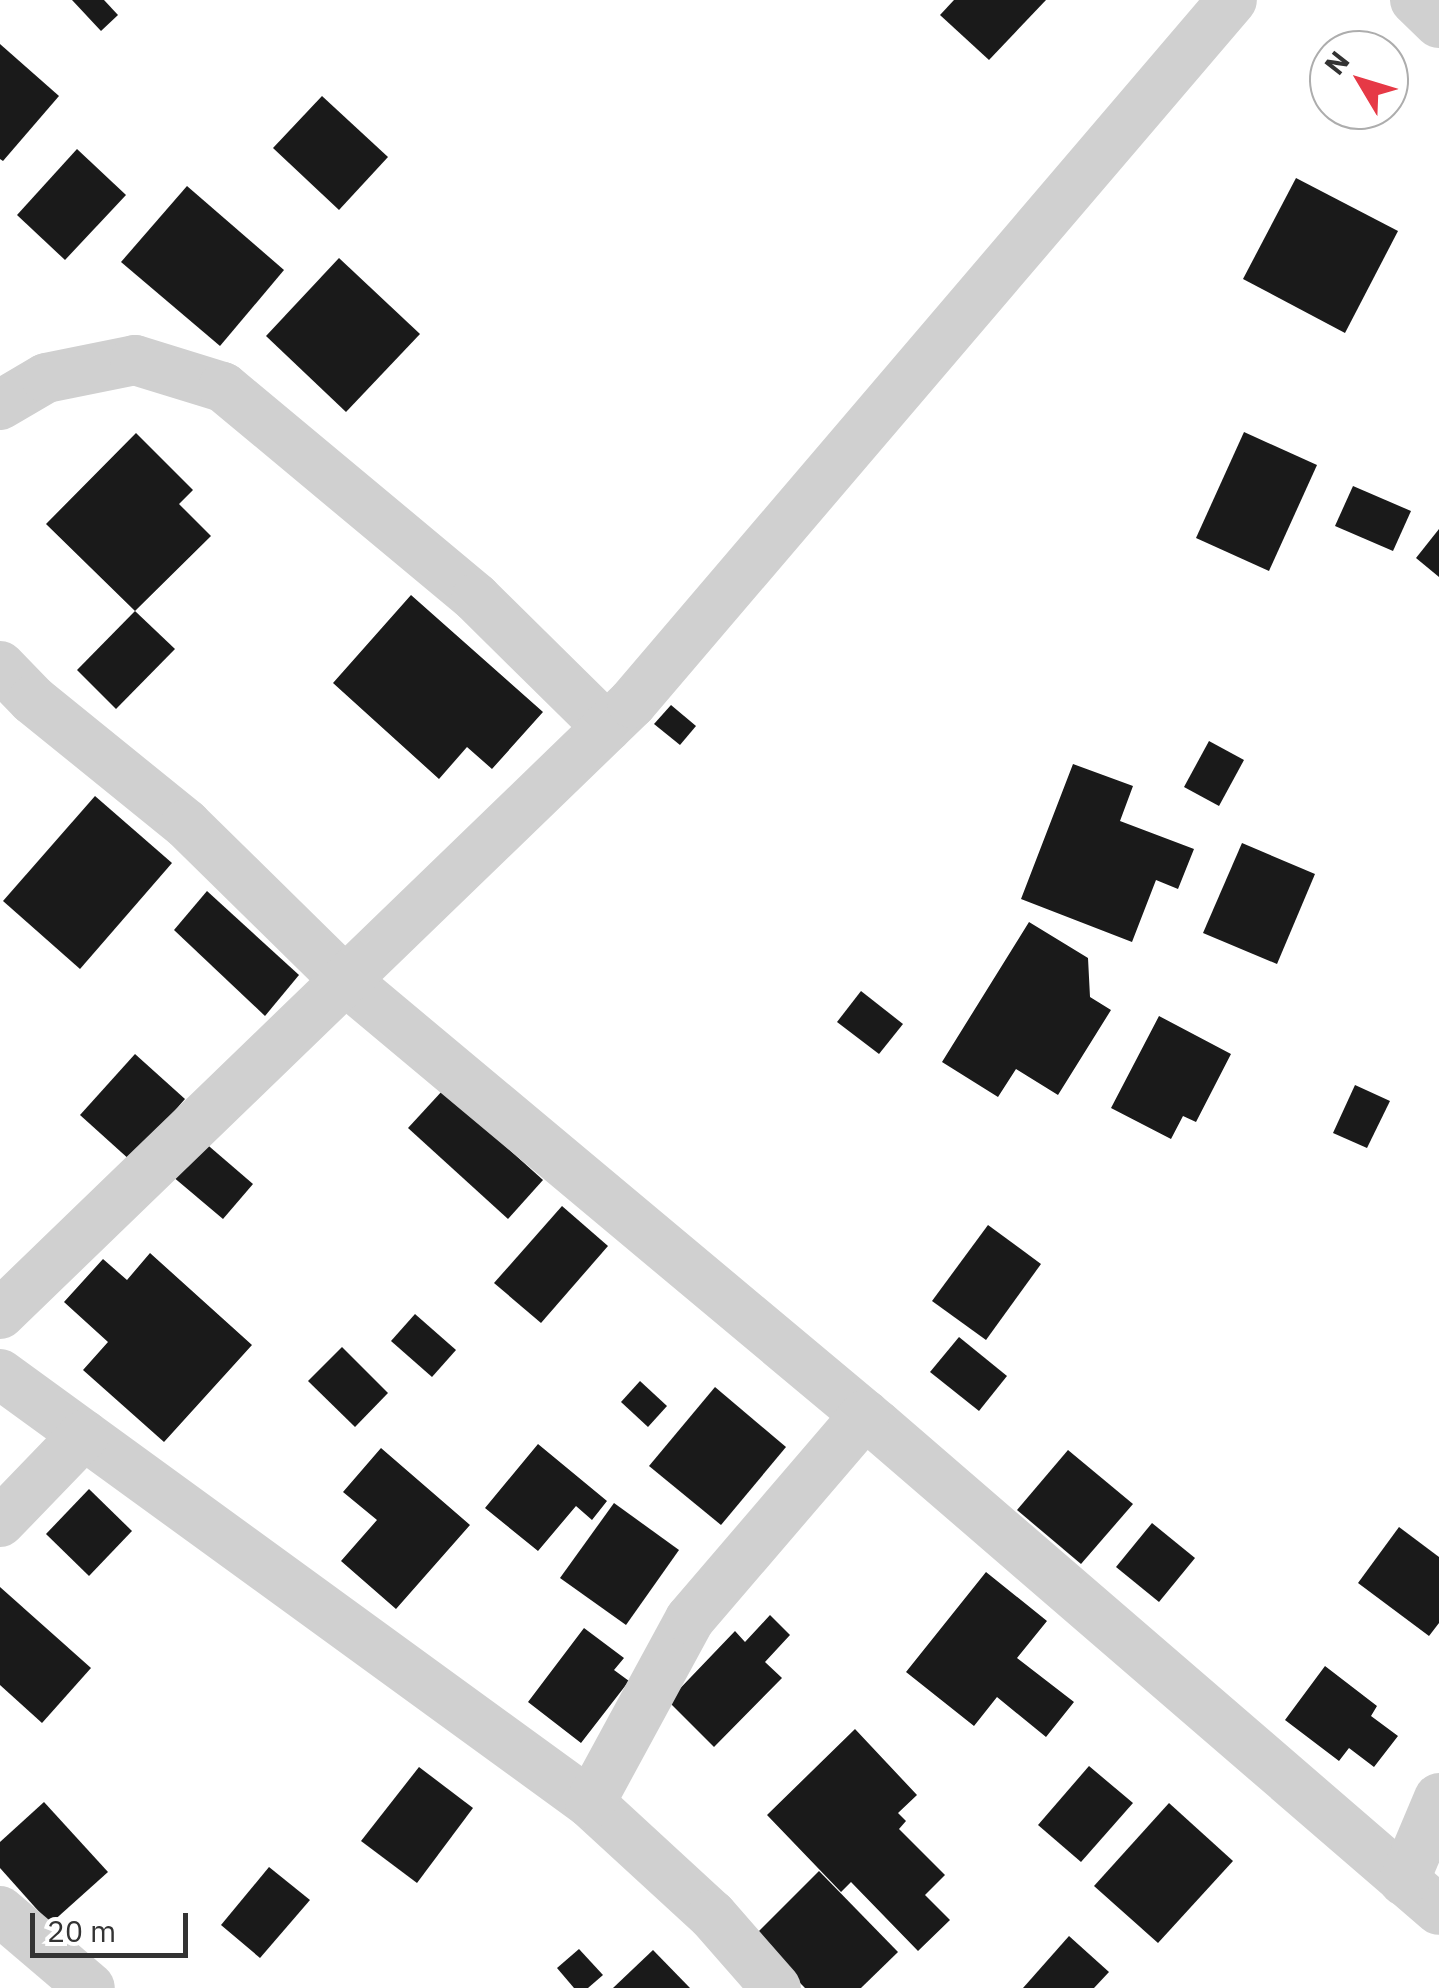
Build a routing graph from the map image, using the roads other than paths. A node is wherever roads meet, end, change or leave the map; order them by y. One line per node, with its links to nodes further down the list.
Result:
1 (1232, 0): 6 (street)
2 (1415, 0): 3 (street)
3 (1439, 23)
4 (0, 405): 6 (street)
5 (0, 666): 7 (street)
6 (606, 727): 7 (street)
7 (346, 981): 8 (street); 10 (street)
8 (0, 1314)
9 (0, 1374): 11 (street)
10 (865, 1415): 14 (street); 15 (street)
11 (84, 1436): 12 (street); 14 (street)
12 (0, 1522)
13 (1439, 1798): 15 (street)
14 (590, 1804): 18 (street)
15 (1421, 1896)
16 (0, 1911): 17 (street)
17 (90, 1988)
18 (776, 1988)

